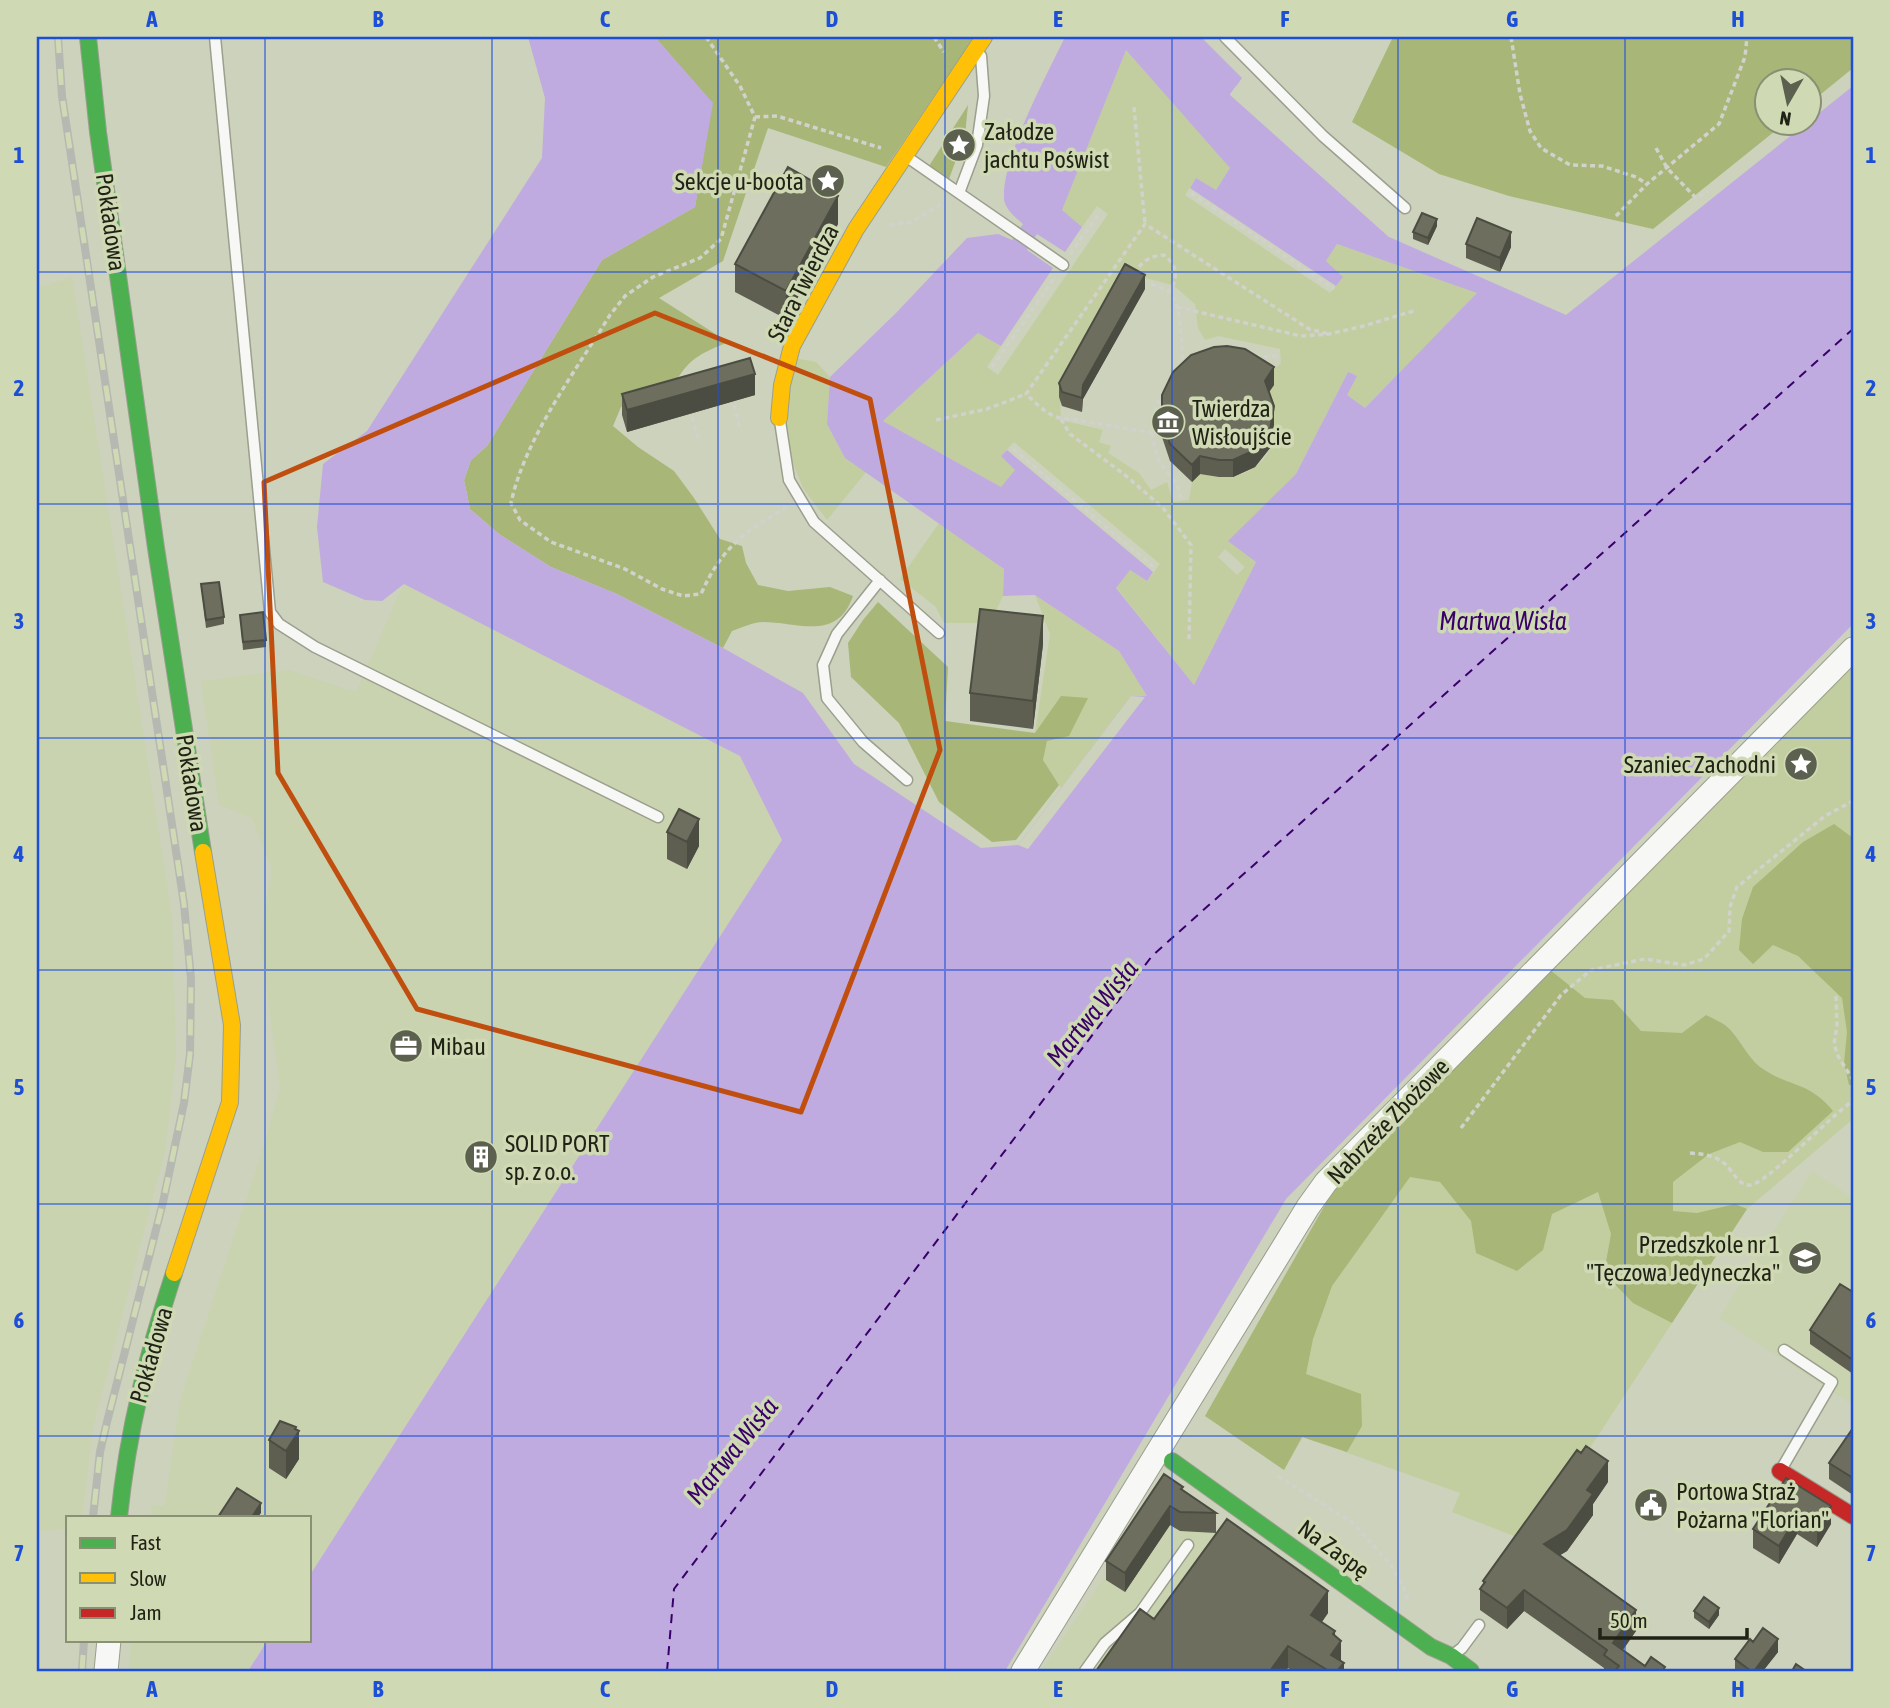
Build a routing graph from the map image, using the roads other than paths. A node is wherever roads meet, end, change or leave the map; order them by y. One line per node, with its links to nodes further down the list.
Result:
1 (88, 37): 18 (street, Pokładowa)
2 (215, 37): 14 (lane)
3 (1225, 37): 7 (lane)
4 (981, 40): 5 (street, Stara Twierdza); 6 (lane)
5 (904, 156): 6 (lane); 9 (street, Stara Twierdza)
6 (959, 193): 8 (lane)
7 (1405, 208)
8 (1063, 264)
9 (779, 418): 10 (lane, Stara Twierdza)
10 (880, 580): 11 (lane, Stara Twierdza); 13 (lane)
11 (939, 633)
12 (1853, 649): 16 (street, Nabrzeże Zbożowe)
13 (907, 780)
14 (658, 817)
15 (1784, 1350): 17 (lane)
16 (1165, 1456): 23 (street, Na Zaspę); 25 (street, Nabrzeże Zbożowe)
17 (1780, 1471): 19 (street)
18 (119, 1516)
19 (1853, 1516)
20 (1188, 1545): 26 (lane)
21 (1479, 1625): 23 (lane)
22 (109, 1642): 24 (street)
23 (1445, 1664): 27 (street, Na Zaspę)
24 (107, 1671)
25 (1023, 1671)
26 (1085, 1671)
27 (1471, 1671)

